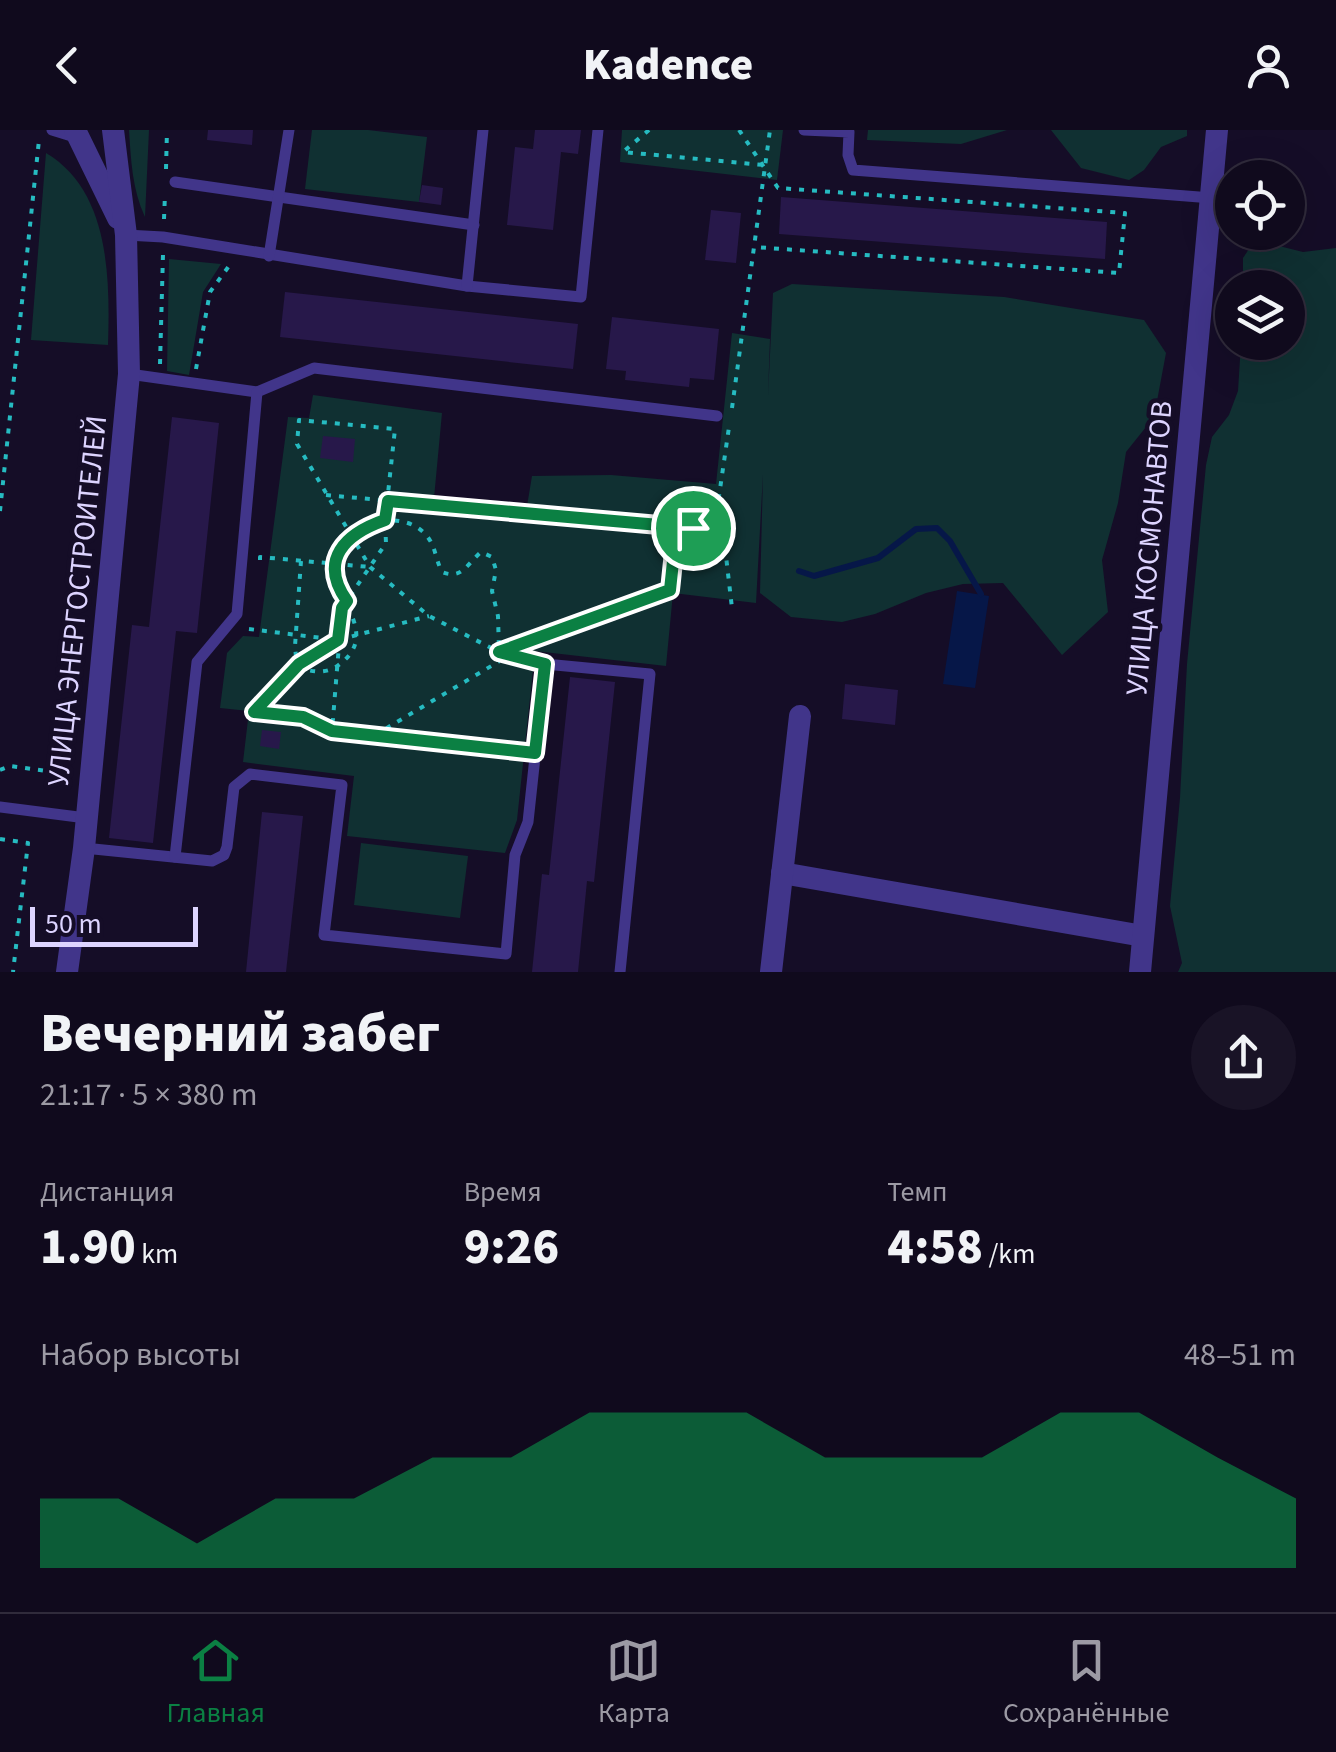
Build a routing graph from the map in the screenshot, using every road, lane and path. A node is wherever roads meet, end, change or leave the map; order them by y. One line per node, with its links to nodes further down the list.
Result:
1 (40, 130): 31 (path)
2 (52, 130): 13 (lane)
3 (113, 130): 19 (street, УЛИЦА ЭНЕРГОСТРОИТЕЛЕЙ)
4 (289, 130): 16 (lane)
5 (483, 130): 18 (lane)
6 (598, 130): 23 (lane)
7 (648, 130): 14 (path)
8 (739, 130): 14 (path)
9 (770, 130): 14 (path)
10 (804, 130): 12 (lane)
11 (1217, 130): 17 (street, УЛИЦА КОСМОНАВТОВ)
12 (849, 131): 17 (lane)
13 (77, 134): 19 (street, УЛИЦА ЭНЕРГОСТРОИТЕЛЕЙ)
14 (765, 165): 20 (path); 20 (path)
15 (175, 182): 16 (lane)
16 (278, 197): 18 (lane); 22 (lane)
17 (1212, 198): 62 (street, УЛИЦА КОСМОНАВТОВ)
18 (474, 225): 23 (lane)
19 (126, 235): 21 (lane); 24 (street, УЛИЦА ЭНЕРГОСТРОИТЕЛЕЙ)
20 (754, 247): 29 (path)
21 (240, 250): 22 (lane); 25 (path)
22 (269, 256): 23 (lane)
23 (467, 286)
24 (129, 374): 25 (lane); 55 (street, УЛИЦА ЭНЕРГОСТРОИТЕЛЕЙ)
25 (194, 383): 26 (lane)
26 (257, 392): 27 (lane); 60 (lane)
27 (717, 416)
28 (326, 495): 30 (path); 30 (path); 34 (path)
29 (720, 496): 33 (path); 40 (path)
30 (388, 501): 32 (path); 33 (path)
31 (0, 511)
32 (385, 520): 34 (path); 37 (path); 46 (path)
33 (693, 528): 46 (path)
34 (351, 535): 36 (path); 37 (path)
35 (302, 561): 36 (path); 38 (path); 43 (path)
36 (335, 564): 37 (path); 39 (path)
37 (370, 567): 39 (path); 41 (path)
38 (257, 576)
39 (347, 601): 44 (path); 45 (path)
40 (732, 608)
41 (429, 616): 44 (path); 46 (path)
42 (248, 630): 43 (path)
43 (296, 635): 45 (path); 47 (path)
44 (354, 636): 45 (path); 49 (path)
45 (338, 640): 47 (path); 49 (path)
46 (499, 652): 48 (path); 52 (path)
47 (299, 664): 49 (path); 51 (path)
48 (545, 664): 53 (lane); 65 (lane)
49 (336, 667): 51 (path)
50 (800, 716): 61 (street)
51 (332, 731): 52 (path)
52 (375, 735): 53 (path)
53 (535, 753): 60 (lane)
54 (0, 770): 55 (path)
55 (90, 777): 57 (street, УЛИЦА ЭНЕРГОСТРОИТЕЛЕЙ)
56 (0, 807): 57 (lane)
57 (86, 818): 59 (street, УЛИЦА ЭНЕРГОСТРОИТЕЛЕЙ)
58 (0, 839): 63 (path)
59 (84, 848): 60 (lane); 64 (street, УЛИЦА ЭНЕРГОСТРОИТЕЛЕЙ)
60 (175, 857)
61 (782, 873): 62 (street); 66 (street)
62 (1142, 936): 67 (street, УЛИЦА КОСМОНАВТОВ)
63 (13, 972)
64 (67, 972)
65 (620, 972)
66 (771, 972)
67 (1140, 972)

